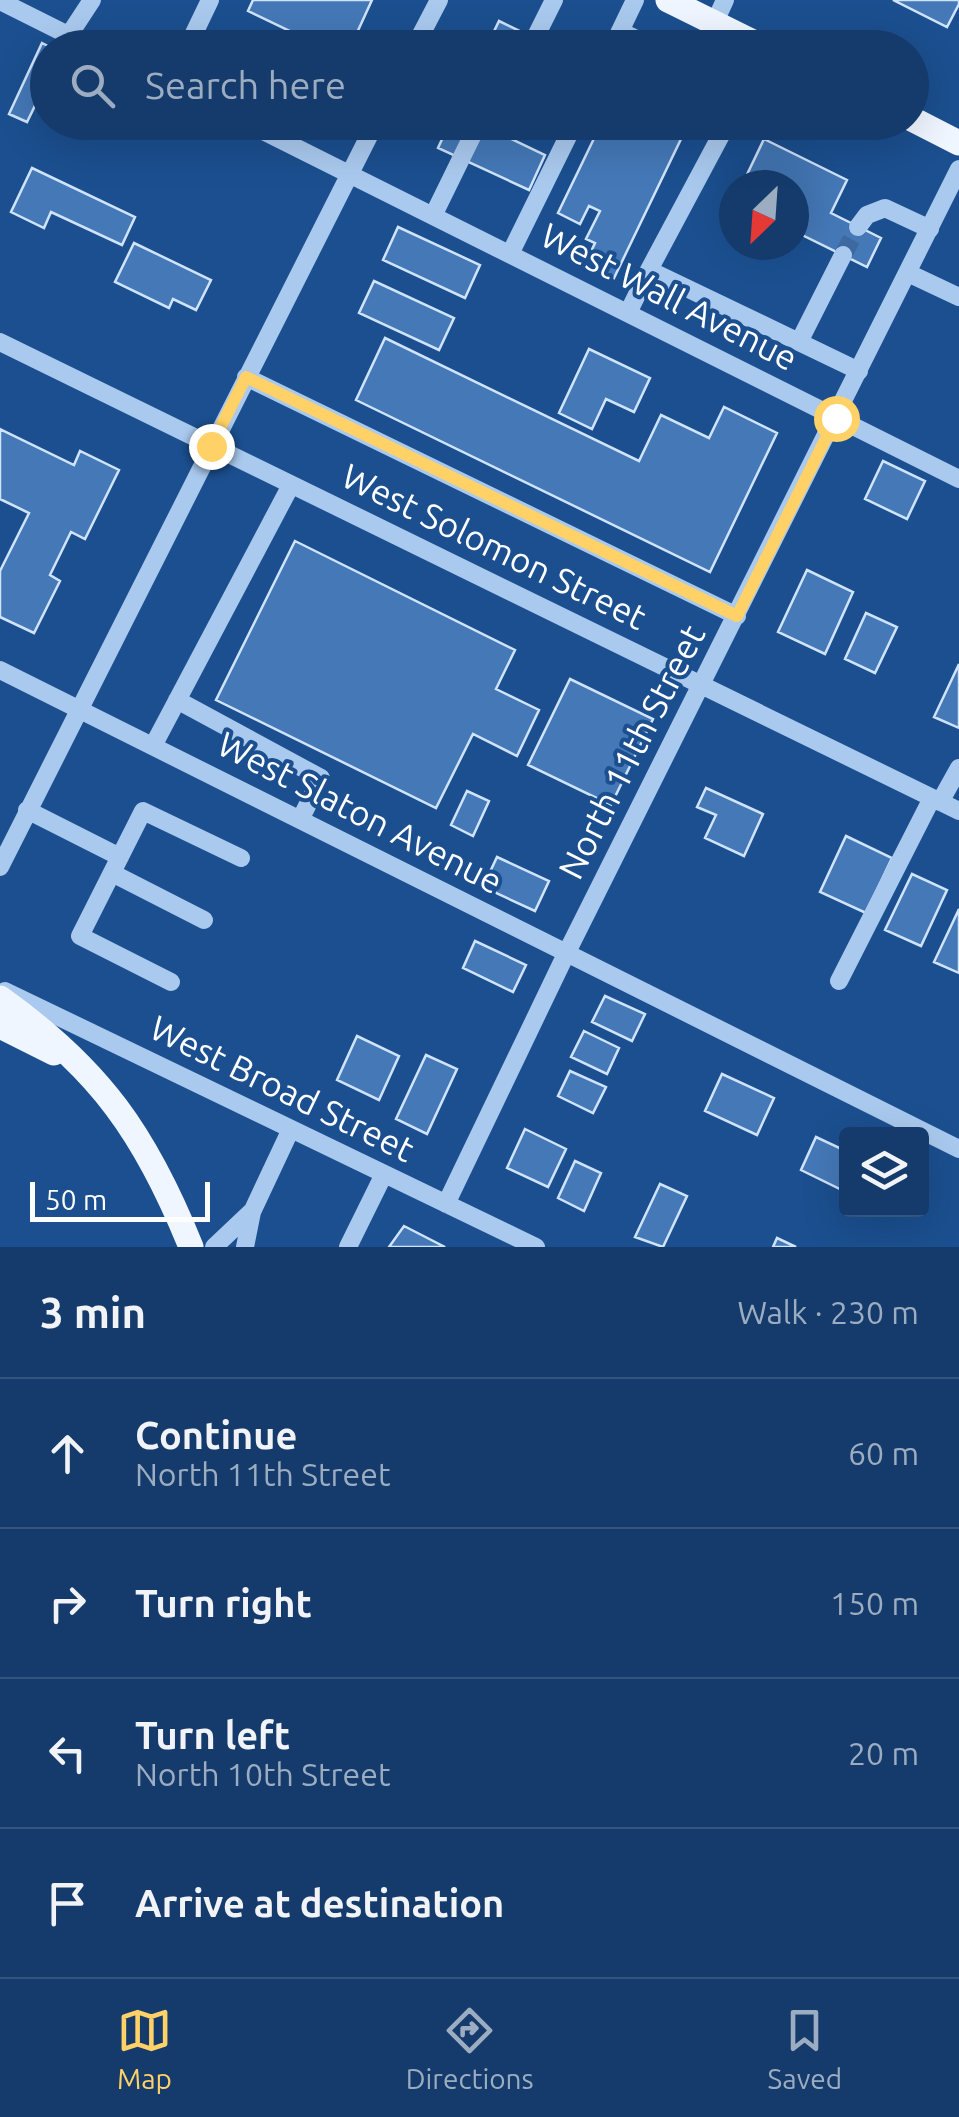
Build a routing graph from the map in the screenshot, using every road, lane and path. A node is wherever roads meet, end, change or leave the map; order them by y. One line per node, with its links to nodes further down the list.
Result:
1 (92, 0): 10 (street)
2 (210, 0): 11 (street)
3 (438, 0): 12 (street)
4 (554, 0): 13 (street)
5 (635, 0): 14 (street)
6 (668, 0): 8 (main road)
7 (0, 1): 9 (street)
8 (719, 11): 15 (main road)
9 (58, 30)
10 (71, 30)
11 (196, 30)
12 (423, 30)
13 (539, 30)
14 (620, 30)
15 (743, 30)
16 (929, 128): 22 (main road)
17 (281, 140): 24 (street, West Wall Avenue)
18 (365, 140): 24 (street)
19 (470, 140): 25 (street)
20 (566, 140): 28 (street)
21 (718, 140): 30 (street)
22 (959, 143)
23 (959, 170): 27 (street, North 11th Street)
24 (349, 174): 25 (street, West Wall Avenue); 37 (street)
25 (434, 216): 28 (street, West Wall Avenue)
26 (858, 227): 27 (street)
27 (930, 229): 31 (street, North 11th Street)
28 (510, 254): 33 (street, West Wall Avenue)
29 (842, 255): 35 (street)
30 (649, 270): 33 (street); 35 (street)
31 (908, 273): 32 (street); 36 (street, North 11th Street)
32 (959, 297)
33 (628, 313): 38 (street, West Wall Avenue)
34 (0, 342): 39 (street, West Solomon Street)
35 (799, 342): 36 (street)
36 (860, 371): 38 (street, North 11th Street)
37 (246, 377): 39 (street); 42 (street)
38 (836, 418): 40 (street, West Wall Avenue); 42 (street, North 11th Street)
39 (211, 446): 41 (street, West Solomon Street); 46 (street)
40 (959, 479)
41 (290, 484): 44 (street, West Solomon Street); 45 (street)
42 (737, 616): 44 (street, North 11th Street)
43 (0, 670): 46 (street, West Slaton Avenue)
44 (702, 684): 49 (street, West Solomon Street); 57 (street, North 11th Street)
45 (177, 700): 47 (street); 52 (street)
46 (79, 708): 47 (street, West Slaton Avenue); 50 (street)
47 (154, 746): 52 (street, West Slaton Avenue)
48 (959, 768): 49 (street)
49 (936, 800): 51 (street, West Solomon Street); 58 (street)
50 (27, 810): 54 (street); 55 (street)
51 (959, 811)
52 (300, 820): 57 (street, West Slaton Avenue)
53 (240, 858): 54 (street)
54 (116, 865): 56 (street); 59 (street)
55 (0, 866)
56 (204, 920)
57 (566, 954): 65 (street, West Slaton Avenue); 67 (street, North 11th Street)
58 (839, 981)
59 (171, 982)
60 (0, 988): 64 (street, West Broad Street)
61 (0, 998): 63 (main road)
62 (0, 1026): 63 (main road)
63 (82, 1067): 69 (main road)
64 (290, 1131): 66 (street, West Broad Street); 68 (street)
65 (959, 1149)
66 (384, 1174): 67 (street, West Broad Street); 72 (street)
67 (446, 1204): 73 (street, West Broad Street)
68 (252, 1212): 70 (street); 71 (street)
69 (191, 1247)
70 (214, 1247)
71 (245, 1247)
72 (348, 1247)
73 (536, 1247)

